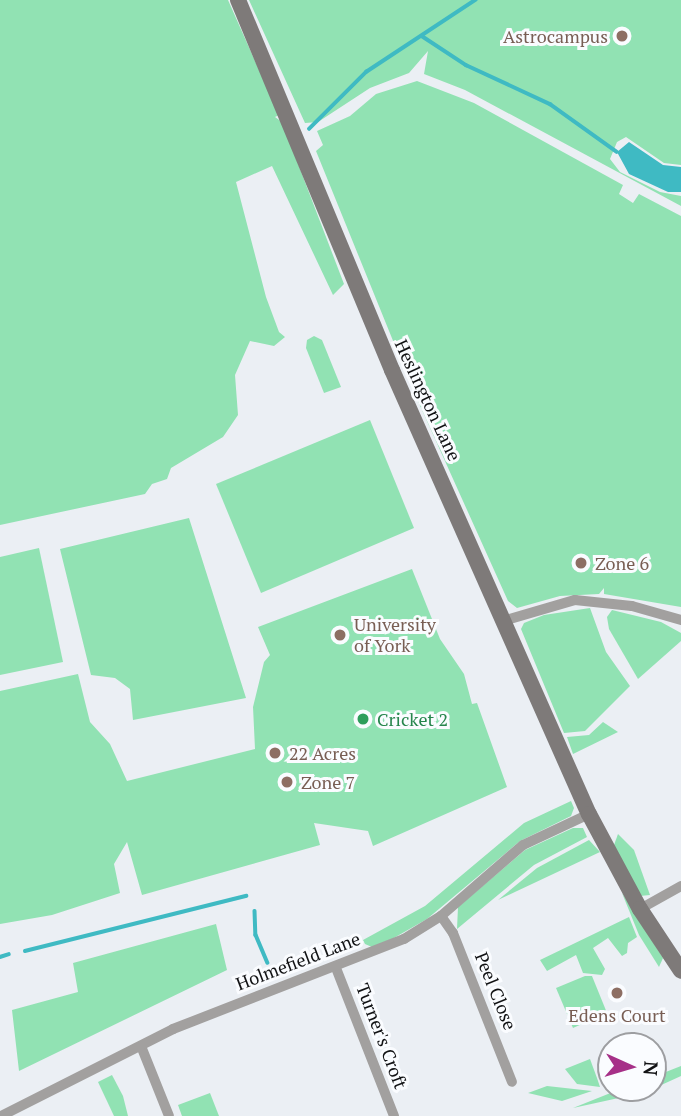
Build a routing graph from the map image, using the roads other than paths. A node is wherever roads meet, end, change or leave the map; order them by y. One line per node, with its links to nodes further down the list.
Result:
1 (238, 0): 3 (street, Heslington Lane)
2 (681, 620): 3 (street)
3 (506, 621): 4 (street, Heslington Lane)
4 (589, 814): 6 (street, Heslington Lane); 7 (street, Holmefield Lane)
5 (681, 886): 6 (street)
6 (640, 909): 9 (street, Heslington Lane)
7 (441, 916): 8 (street, Holmefield Lane); 11 (street, Peel Close)
8 (336, 968): 10 (street, Holmefield Lane); 14 (street, Turner's Croft)
9 (681, 971)
10 (141, 1046): 12 (street, Holmefield Lane); 13 (street)
11 (512, 1082)
12 (1, 1116)
13 (169, 1116)
14 (394, 1116)

